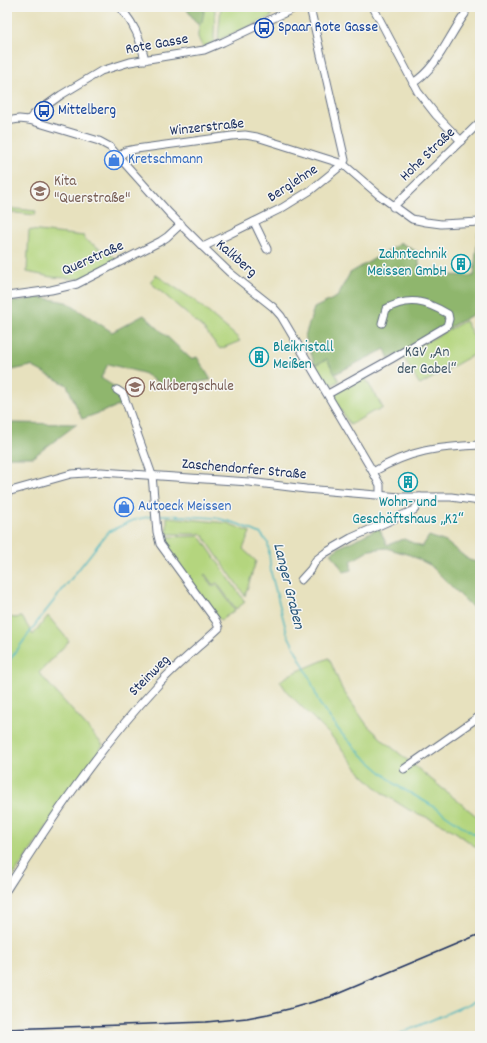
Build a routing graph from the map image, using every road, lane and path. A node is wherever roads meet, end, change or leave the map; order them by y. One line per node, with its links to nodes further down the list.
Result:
1 (121, 7): 6 (street)
2 (297, 7): 6 (street, Rote Gasse)
3 (310, 7): 12 (street)
4 (373, 7): 7 (street)
5 (465, 14): 7 (street)
6 (145, 60): 8 (street, Rote Gasse)
7 (413, 83): 11 (street)
8 (29, 120): 9 (street, Kalkberg); 13 (street, Kalkberg)
9 (7, 121)
10 (480, 122): 11 (street, Hohe Straße)
11 (461, 141): 16 (street, Hohe Straße)
12 (343, 152): 14 (street); 15 (street)
13 (120, 156): 14 (street, Winzerstraße); 19 (street, Kalkberg)
14 (333, 161): 15 (street, Winzerstraße)
15 (343, 164): 16 (street); 17 (street, Berglehne)
16 (393, 206): 18 (street)
17 (254, 222): 20 (street, Berglehne); 21 (street)
18 (480, 222)
19 (181, 224): 20 (street, Kalkberg); 22 (street, Querstraße)
20 (203, 247): 25 (street, Kalkberg)
21 (267, 249)
22 (7, 296)
23 (382, 323): 25 (street)
24 (117, 390): 28 (street, Steinweg)
25 (328, 394): 27 (street, Kalkberg)
26 (480, 445): 27 (street)
27 (373, 472): 30 (street, Kalkberg)
28 (152, 475): 29 (street, Zaschendorfer Straße); 30 (street, Zaschendorfer Straße); 36 (street, Steinweg)
29 (7, 492)
30 (380, 495): 31 (street, Zaschendorfer Straße)
31 (420, 498): 32 (street, Zaschendorfer Straße); 33 (street)
32 (480, 501)
33 (301, 580)
34 (480, 716): 35 (street)
35 (404, 769)
36 (7, 889)

